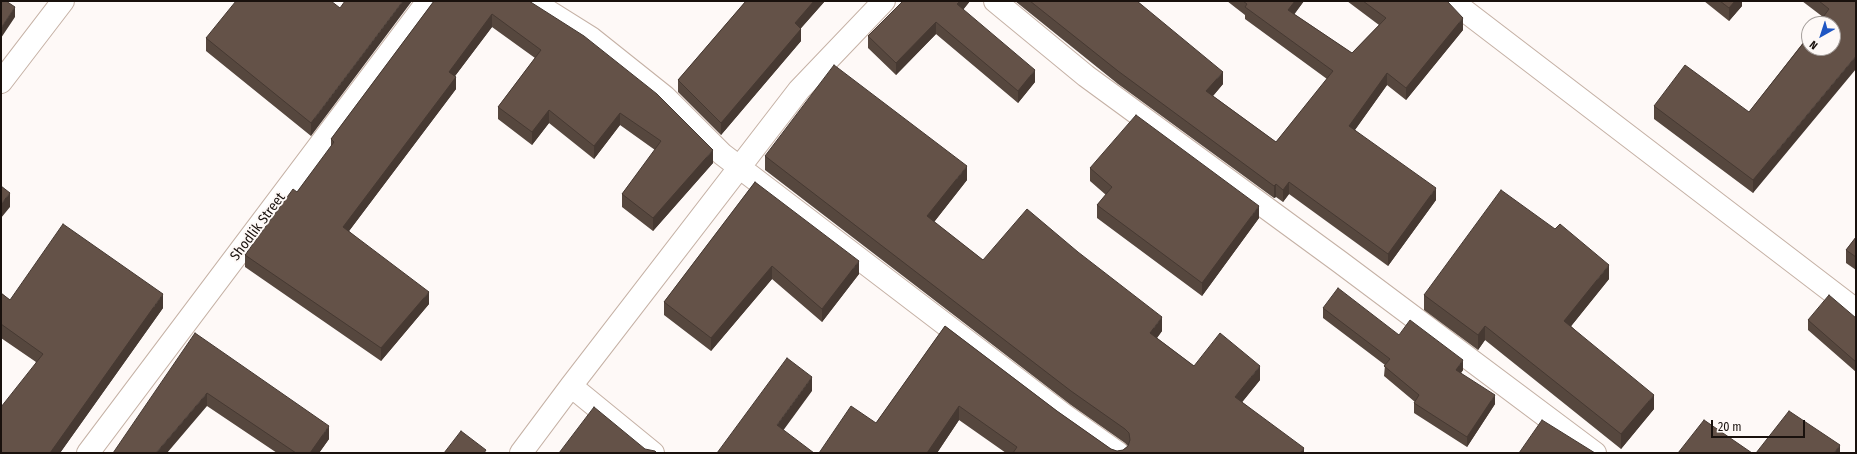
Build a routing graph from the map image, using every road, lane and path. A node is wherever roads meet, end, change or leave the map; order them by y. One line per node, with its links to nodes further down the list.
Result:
1 (63, 1): 7 (street)
2 (428, 1): 11 (street, Shodlik Street)
3 (532, 1): 8 (street)
4 (884, 1): 8 (street)
5 (995, 1): 15 (street)
6 (1452, 1): 9 (street)
7 (1, 82)
8 (739, 167): 10 (street); 14 (street)
9 (1856, 310)
10 (571, 386): 12 (street); 13 (street)
11 (88, 453)
12 (522, 453)
13 (653, 453)
14 (1118, 453)
15 (1595, 453)

